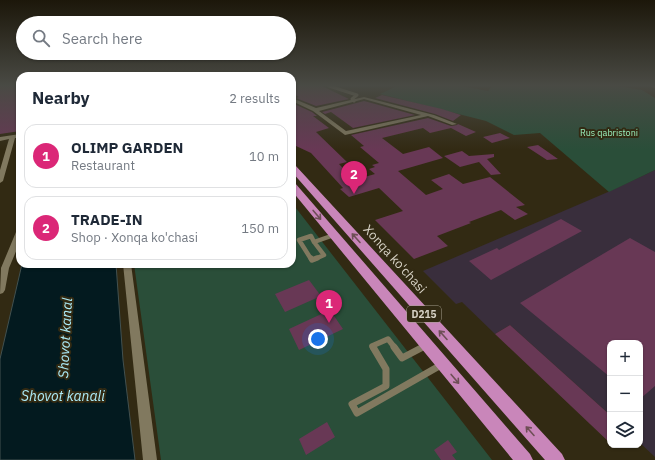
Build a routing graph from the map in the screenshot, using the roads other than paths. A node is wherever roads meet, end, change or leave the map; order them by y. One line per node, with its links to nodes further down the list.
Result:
1 (310, 107): 4 (street)
2 (326, 107): 4 (street)
3 (399, 107): 5 (street)
4 (315, 110): 5 (street)
5 (427, 115): 6 (street)
6 (454, 124)
7 (16, 136): 8 (street); 10 (street)
8 (0, 139)
9 (296, 171): 21 (main road, Xonqa ko'chasi / D215, one-way to 9)
10 (0, 181)
11 (296, 190): 12 (main road, D215, one-way to 12)
12 (334, 235): 14 (lane); 17 (main road, D215)
13 (16, 242): 16 (street)
14 (314, 242): 14 (lane)
15 (127, 268): 19 (street)
16 (0, 290)
17 (427, 346): 18 (main road, D215); 18 (lane)
18 (443, 364): 20 (main road, D215, one-way to 20)
19 (150, 460)
20 (524, 460)
21 (556, 460)

